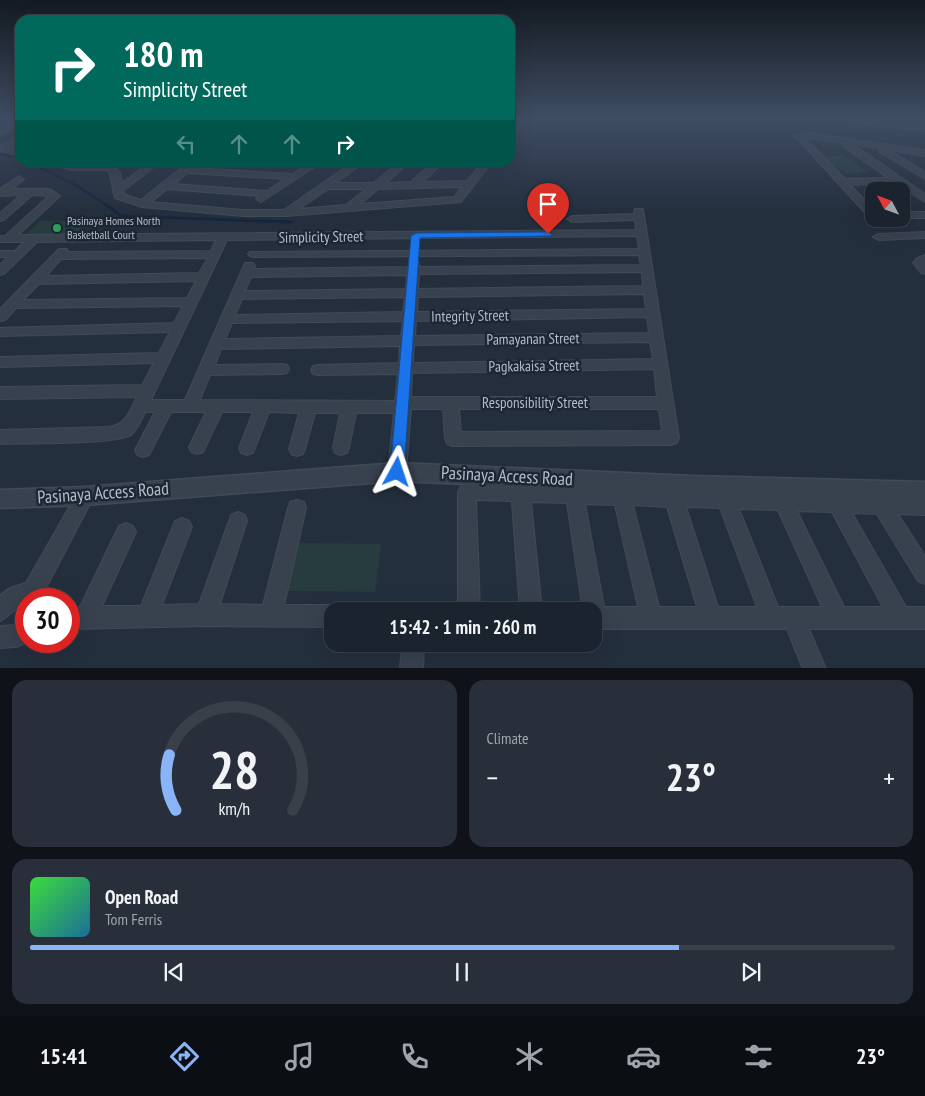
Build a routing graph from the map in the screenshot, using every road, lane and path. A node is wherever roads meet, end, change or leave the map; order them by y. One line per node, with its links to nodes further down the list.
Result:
1 (811, 149): 19 (street)
2 (854, 149): 18 (street)
3 (882, 149): 15 (street)
4 (892, 149): 5 (street)
5 (924, 154)
6 (114, 167): 25 (street)
7 (149, 167): 25 (street)
8 (189, 167): 14 (street)
9 (310, 167): 16 (street)
10 (353, 167): 23 (street)
11 (398, 167): 24 (street)
12 (434, 167): 20 (street)
13 (484, 167): 21 (street)
14 (185, 170): 16 (street); 22 (street)
15 (925, 176)
16 (294, 177): 28 (street)
17 (19, 179): 27 (street)
18 (898, 180): 19 (street); 32 (street)
19 (842, 182): 30 (street)
20 (415, 184): 21 (street); 24 (street)
21 (471, 184): 35 (street)
22 (166, 186): 28 (street); 33 (street)
23 (327, 186): 24 (street); 37 (street)
24 (376, 186): 35 (street)
25 (117, 191): 33 (street)
26 (30, 192): 27 (street); 40 (street); 50 (street)
27 (1, 193)
28 (268, 194): 36 (street)
29 (910, 197): 32 (street)
30 (857, 198): 31 (street); 34 (street)
31 (865, 198)
32 (923, 198)
33 (142, 204): 36 (street)
34 (865, 207)
35 (349, 208): 37 (street)
36 (242, 213): 37 (street)
37 (286, 213)
38 (910, 215): 39 (street)
39 (925, 215)
40 (0, 218)
41 (572, 218): 43 (street)
42 (885, 228): 47 (street)
43 (642, 233): 45 (street, Simplicity Street); 53 (street)
44 (925, 234): 47 (street)
45 (416, 236): 48 (street, Simplicity Street); 54 (street)
46 (879, 236): 47 (street)
47 (893, 236)
48 (261, 237): 49 (street, Simplicity Street); 58 (street)
49 (223, 238): 52 (street, Simplicity Street); 57 (street)
50 (4, 239): 51 (street, Simplicity Street)
51 (34, 239): 52 (street, Simplicity Street); 56 (street)
52 (74, 240): 59 (street)
53 (645, 252): 54 (street); 61 (street)
54 (414, 253): 58 (street); 64 (street)
55 (0, 254): 56 (street)
56 (18, 254): 63 (street)
57 (215, 254): 59 (street); 66 (street)
58 (254, 254): 65 (street)
59 (58, 256): 67 (street)
60 (925, 259): 62 (street)
61 (647, 268): 64 (street); 68 (street)
62 (925, 270)
63 (0, 271)
64 (413, 271): 65 (street); 69 (street)
65 (246, 273): 70 (street)
66 (204, 277): 67 (street); 71 (street)
67 (35, 280): 72 (street)
68 (650, 290): 69 (street); 73 (street)
69 (412, 293): 70 (street); 75 (street)
70 (237, 295): 76 (street)
71 (192, 302): 72 (street); 77 (street)
72 (14, 304): 74 (street)
73 (654, 313): 75 (street, Integrity Street); 79 (street)
74 (0, 318)
75 (410, 318): 76 (street, Integrity Street); 80 (street)
76 (227, 320): 81 (street)
77 (180, 327): 78 (street); 82 (street)
78 (0, 332)
79 (657, 337): 80 (street, Pamayanan Street); 84 (street)
80 (408, 340): 81 (street, Pamayanan Street); 85 (street)
81 (217, 344): 87 (street)
82 (163, 358): 83 (street); 89 (street)
83 (0, 362)
84 (661, 364): 85 (street, Pagkakaisa Street); 92 (street)
85 (406, 367): 88 (street, Pagkakaisa Street); 93 (street)
86 (282, 369): 87 (street)
87 (205, 370): 96 (street)
88 (318, 370)
89 (148, 391): 90 (street); 94 (street)
90 (0, 393)
91 (451, 403): 92 (street, Responsibility Street); 92 (street); 93 (street, Responsibility Street)
92 (667, 404)
93 (404, 405): 100 (street, Responsibility Street); 107 (street)
94 (141, 406): 95 (street, Responsibility Street); 101 (street)
95 (166, 406): 96 (street, Responsibility Street); 106 (street)
96 (190, 406): 97 (street, Responsibility Street)
97 (217, 406): 98 (street, Responsibility Street); 102 (street)
98 (264, 406): 99 (street, Responsibility Street); 103 (street)
99 (309, 406): 100 (street, Responsibility Street); 105 (street)
100 (350, 406): 104 (street)
101 (0, 437)
102 (197, 447)
103 (247, 448)
104 (341, 448)
105 (297, 449)
106 (143, 450)
107 (397, 472): 108 (street, Pasinaya Access Road); 110 (street, Pasinaya Access Road)
108 (925, 491)
109 (521, 494): 111 (street); 127 (street); 128 (street)
110 (85, 496): 113 (street, Pasinaya Access Road); 125 (street)
111 (575, 496): 112 (street); 129 (street)
112 (622, 497): 114 (street); 138 (street)
113 (0, 499)
114 (674, 499): 115 (street); 139 (street)
115 (726, 500): 116 (street); 140 (street)
116 (783, 502): 117 (street); 142 (street)
117 (837, 504): 118 (street); 143 (street)
118 (882, 506): 119 (street); 124 (street)
119 (925, 507)
120 (297, 508): 133 (street)
121 (238, 521): 132 (street)
122 (182, 527): 135 (street)
123 (126, 532): 131 (street)
124 (925, 574)
125 (41, 588)
126 (15, 598): 130 (street)
127 (469, 602)
128 (530, 602)
129 (592, 602)
130 (0, 610)
131 (80, 613)
132 (206, 615): 133 (street); 135 (street)
133 (271, 615): 134 (street)
134 (324, 616)
135 (147, 617): 136 (street)
136 (80, 618)
137 (602, 618): 138 (street)
138 (651, 618): 139 (street)
139 (711, 618): 140 (street)
140 (772, 618): 141 (street)
141 (794, 618): 142 (street); 147 (street)
142 (838, 618): 143 (street)
143 (900, 618): 144 (street)
144 (925, 618)
145 (412, 652): 146 (street)
146 (411, 668)
147 (815, 668)

